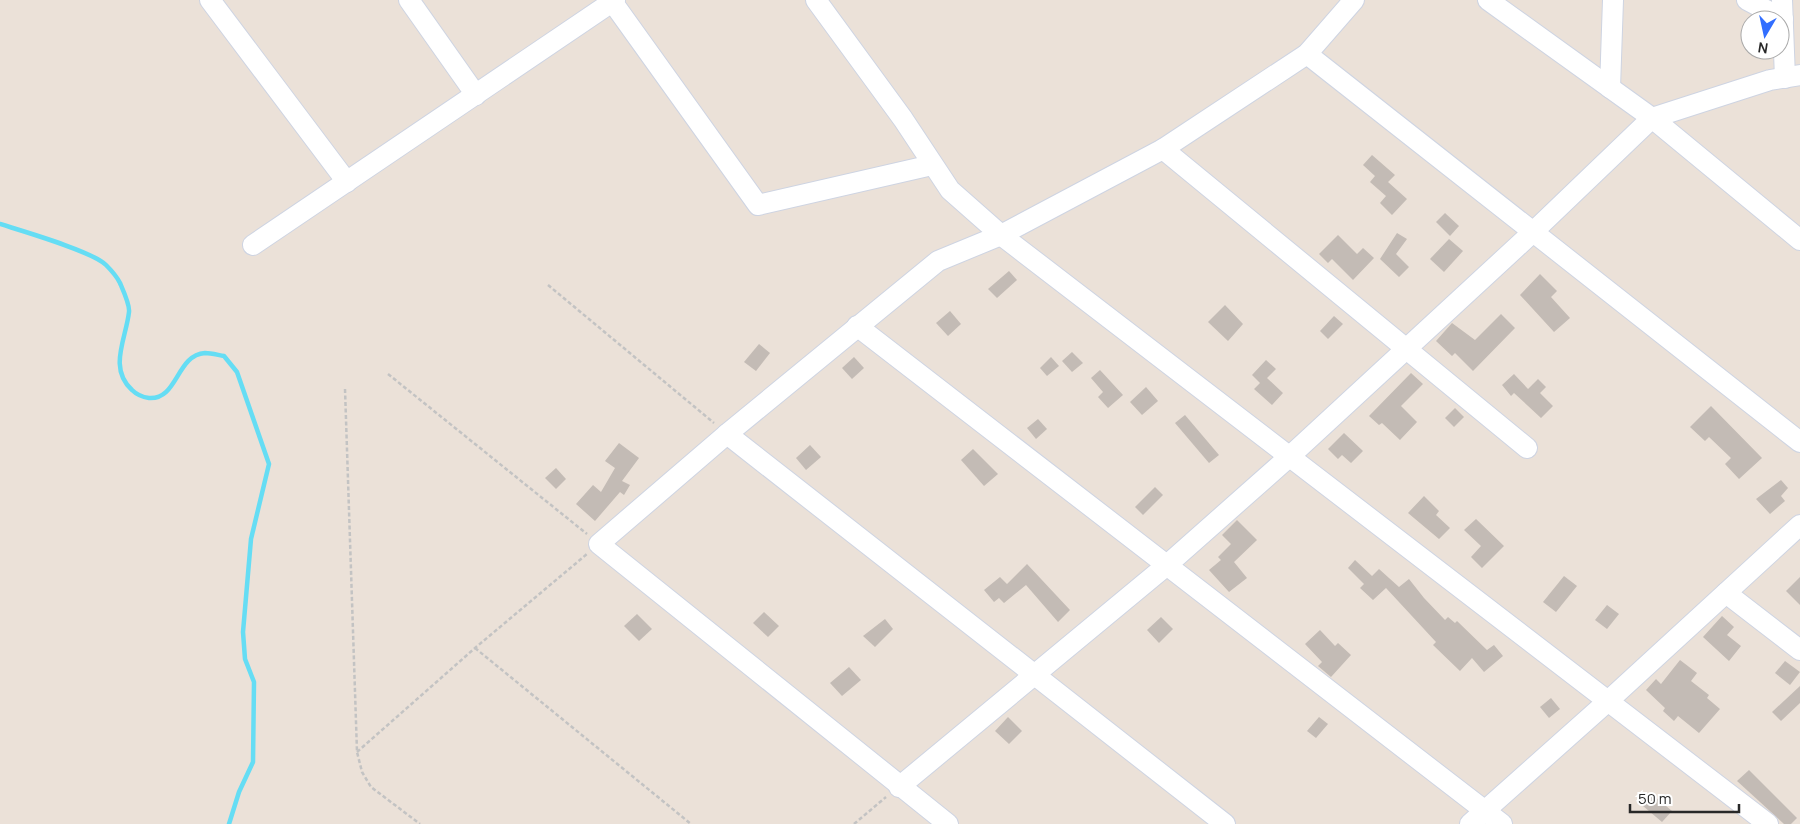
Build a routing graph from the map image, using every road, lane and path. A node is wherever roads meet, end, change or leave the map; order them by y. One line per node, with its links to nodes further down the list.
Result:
1 (210, 0): 17 (street)
2 (409, 0): 13 (street)
3 (816, 0): 16 (street)
4 (1354, 0): 10 (street)
5 (1488, 0): 12 (street)
6 (1613, 0): 12 (street)
7 (1747, 0): 9 (street)
8 (613, 1): 13 (street); 16 (street)
9 (1783, 9): 11 (street)
10 (1307, 54): 15 (street); 18 (street)
11 (1792, 76): 14 (street)
12 (1610, 88): 14 (street)
13 (476, 95): 17 (street)
14 (1652, 118): 18 (street); 20 (street)
15 (1163, 149): 19 (street); 24 (street)
16 (932, 165): 19 (street)
17 (347, 182): 21 (street)
18 (1534, 232): 24 (street); 28 (street)
19 (1001, 235): 23 (street); 30 (street)
20 (1800, 240)
21 (253, 245)
22 (548, 285): 27 (path)
23 (857, 326): 27 (street); 33 (street)
24 (1406, 349): 29 (street); 30 (street)
25 (388, 374): 32 (path)
26 (345, 389): 39 (path)
27 (727, 434): 32 (street); 37 (street)
28 (1800, 442)
29 (1527, 448)
30 (1289, 457): 33 (street); 38 (street)
31 (1800, 525): 34 (street)
32 (599, 544): 35 (path); 40 (street)
33 (1167, 565): 37 (street); 41 (street)
34 (1726, 593): 36 (street); 38 (street)
35 (475, 648): 39 (path); 43 (path)
36 (1800, 650)
37 (1034, 675): 40 (street); 46 (street)
38 (1607, 702): 41 (street); 49 (street)
39 (357, 752): 42 (path)
40 (899, 787): 44 (path); 45 (street)
41 (1485, 810): 47 (street); 48 (street)
42 (420, 824)
43 (692, 824)
44 (854, 824)
45 (948, 824)
46 (1225, 824)
47 (1470, 824)
48 (1502, 824)
49 (1768, 824)

